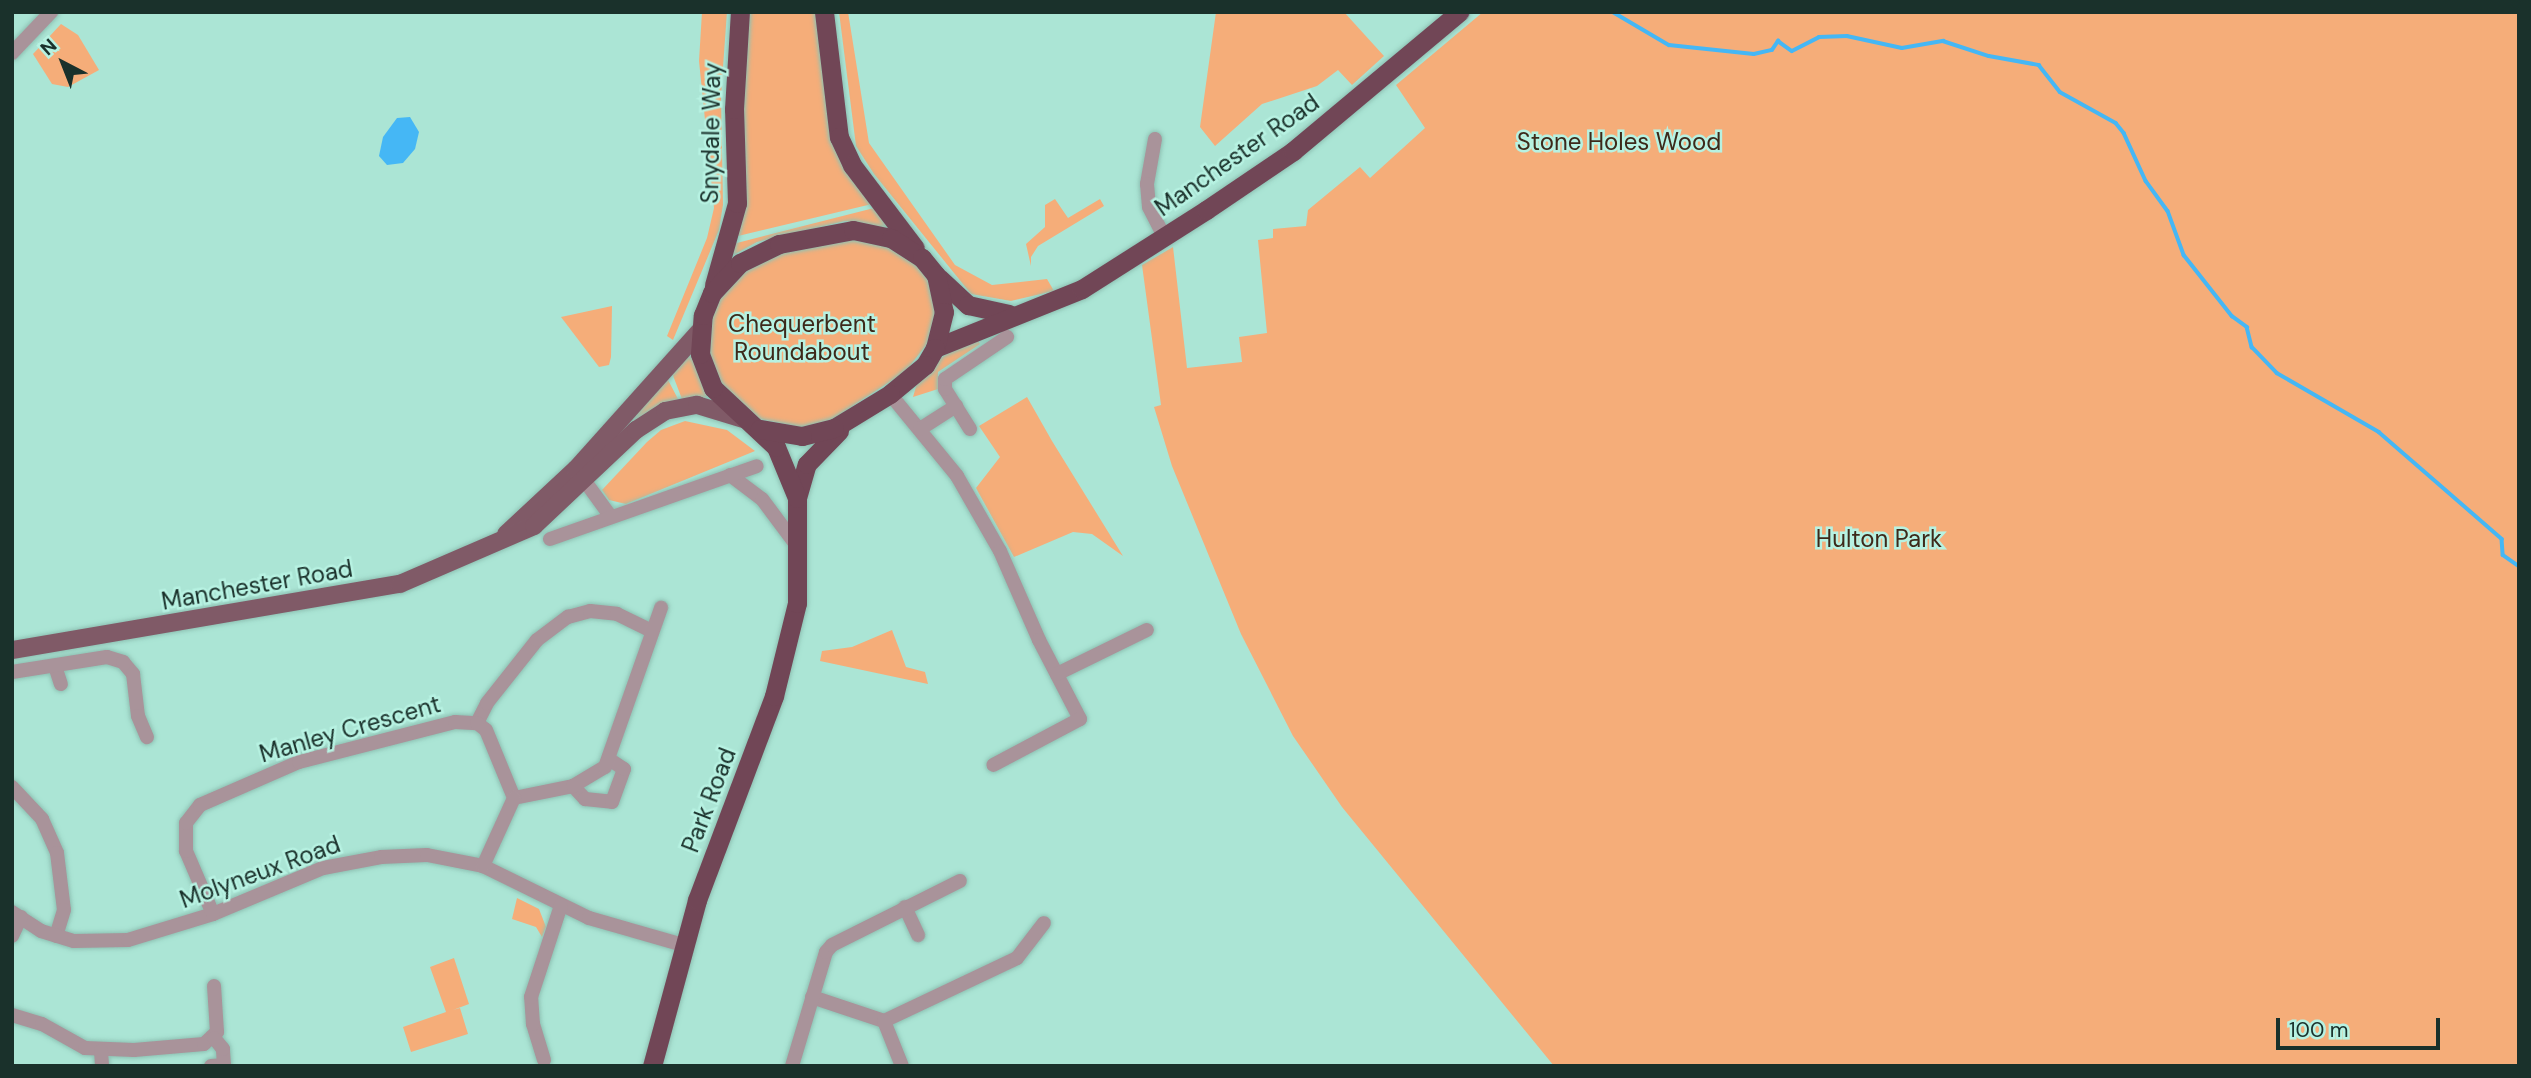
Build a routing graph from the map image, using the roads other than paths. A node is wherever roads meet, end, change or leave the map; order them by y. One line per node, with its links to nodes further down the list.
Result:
1 (51, 12): 5 (street)
2 (740, 12): 10 (highway, Snydale Way)
3 (824, 12): 8 (highway)
4 (1459, 12): 7 (highway, Manchester Road)
5 (12, 53)
6 (1155, 139): 7 (street)
7 (1164, 237): 11 (highway, Manchester Road)
8 (922, 258): 9 (highway); 10 (highway)
9 (936, 275): 11 (highway, Manchester Road); 14 (highway)
10 (712, 293): 12 (highway)
11 (1027, 312): 14 (highway, Manchester Road)
12 (699, 332): 18 (highway); 23 (main road, Manchester Road)
13 (1007, 337): 16 (street)
14 (936, 348): 15 (highway)
15 (890, 394): 17 (highway); 20 (street)
16 (956, 406): 20 (street); 21 (street)
17 (855, 417): 19 (highway); 25 (highway, Park Road)
18 (743, 419): 19 (highway); 23 (main road, Manchester Road)
19 (760, 429): 25 (highway, Park Road)
20 (920, 429): 35 (street)
21 (970, 429)
22 (757, 466): 24 (street)
23 (582, 475): 26 (street); 32 (main road, Manchester Road)
24 (730, 475): 26 (street); 28 (street)
25 (797, 498): 28 (highway, Park Road)
26 (611, 517): 27 (street)
27 (551, 539)
28 (800, 550): 54 (highway, Park Road)
29 (661, 608): 31 (street)
30 (1147, 630): 35 (street)
31 (652, 631): 37 (street); 39 (street)
32 (12, 650)
33 (55, 666): 34 (street); 36 (street); 38 (street)
34 (12, 672)
35 (1057, 674): 40 (street)
36 (61, 684)
37 (477, 723): 43 (street, Manley Crescent); 49 (street, Manley Crescent)
38 (147, 737)
39 (610, 761): 41 (street); 41 (street)
40 (993, 765)
41 (573, 786): 43 (street)
42 (12, 787): 53 (street)
43 (514, 798): 44 (street)
44 (483, 866): 46 (street, Molyneux Road); 49 (street, Molyneux Road)
45 (960, 881): 47 (street)
46 (561, 905): 54 (street, Molyneux Road); 61 (street)
47 (905, 907): 51 (street); 56 (street)
48 (17, 914): 52 (street); 53 (street, Molyneux Road)
49 (213, 914): 53 (street, Molyneux Road)
50 (1044, 923): 58 (street)
51 (918, 935)
52 (12, 936)
53 (56, 936)
54 (683, 945): 63 (highway, Park Road)
55 (214, 986): 59 (street)
56 (812, 997): 58 (street); 64 (street)
57 (12, 1015): 60 (street)
58 (884, 1021): 65 (street)
59 (214, 1038): 60 (street); 62 (street)
60 (102, 1058)
61 (543, 1061)
62 (211, 1066)
63 (652, 1066)
64 (792, 1066)
65 (902, 1066)

